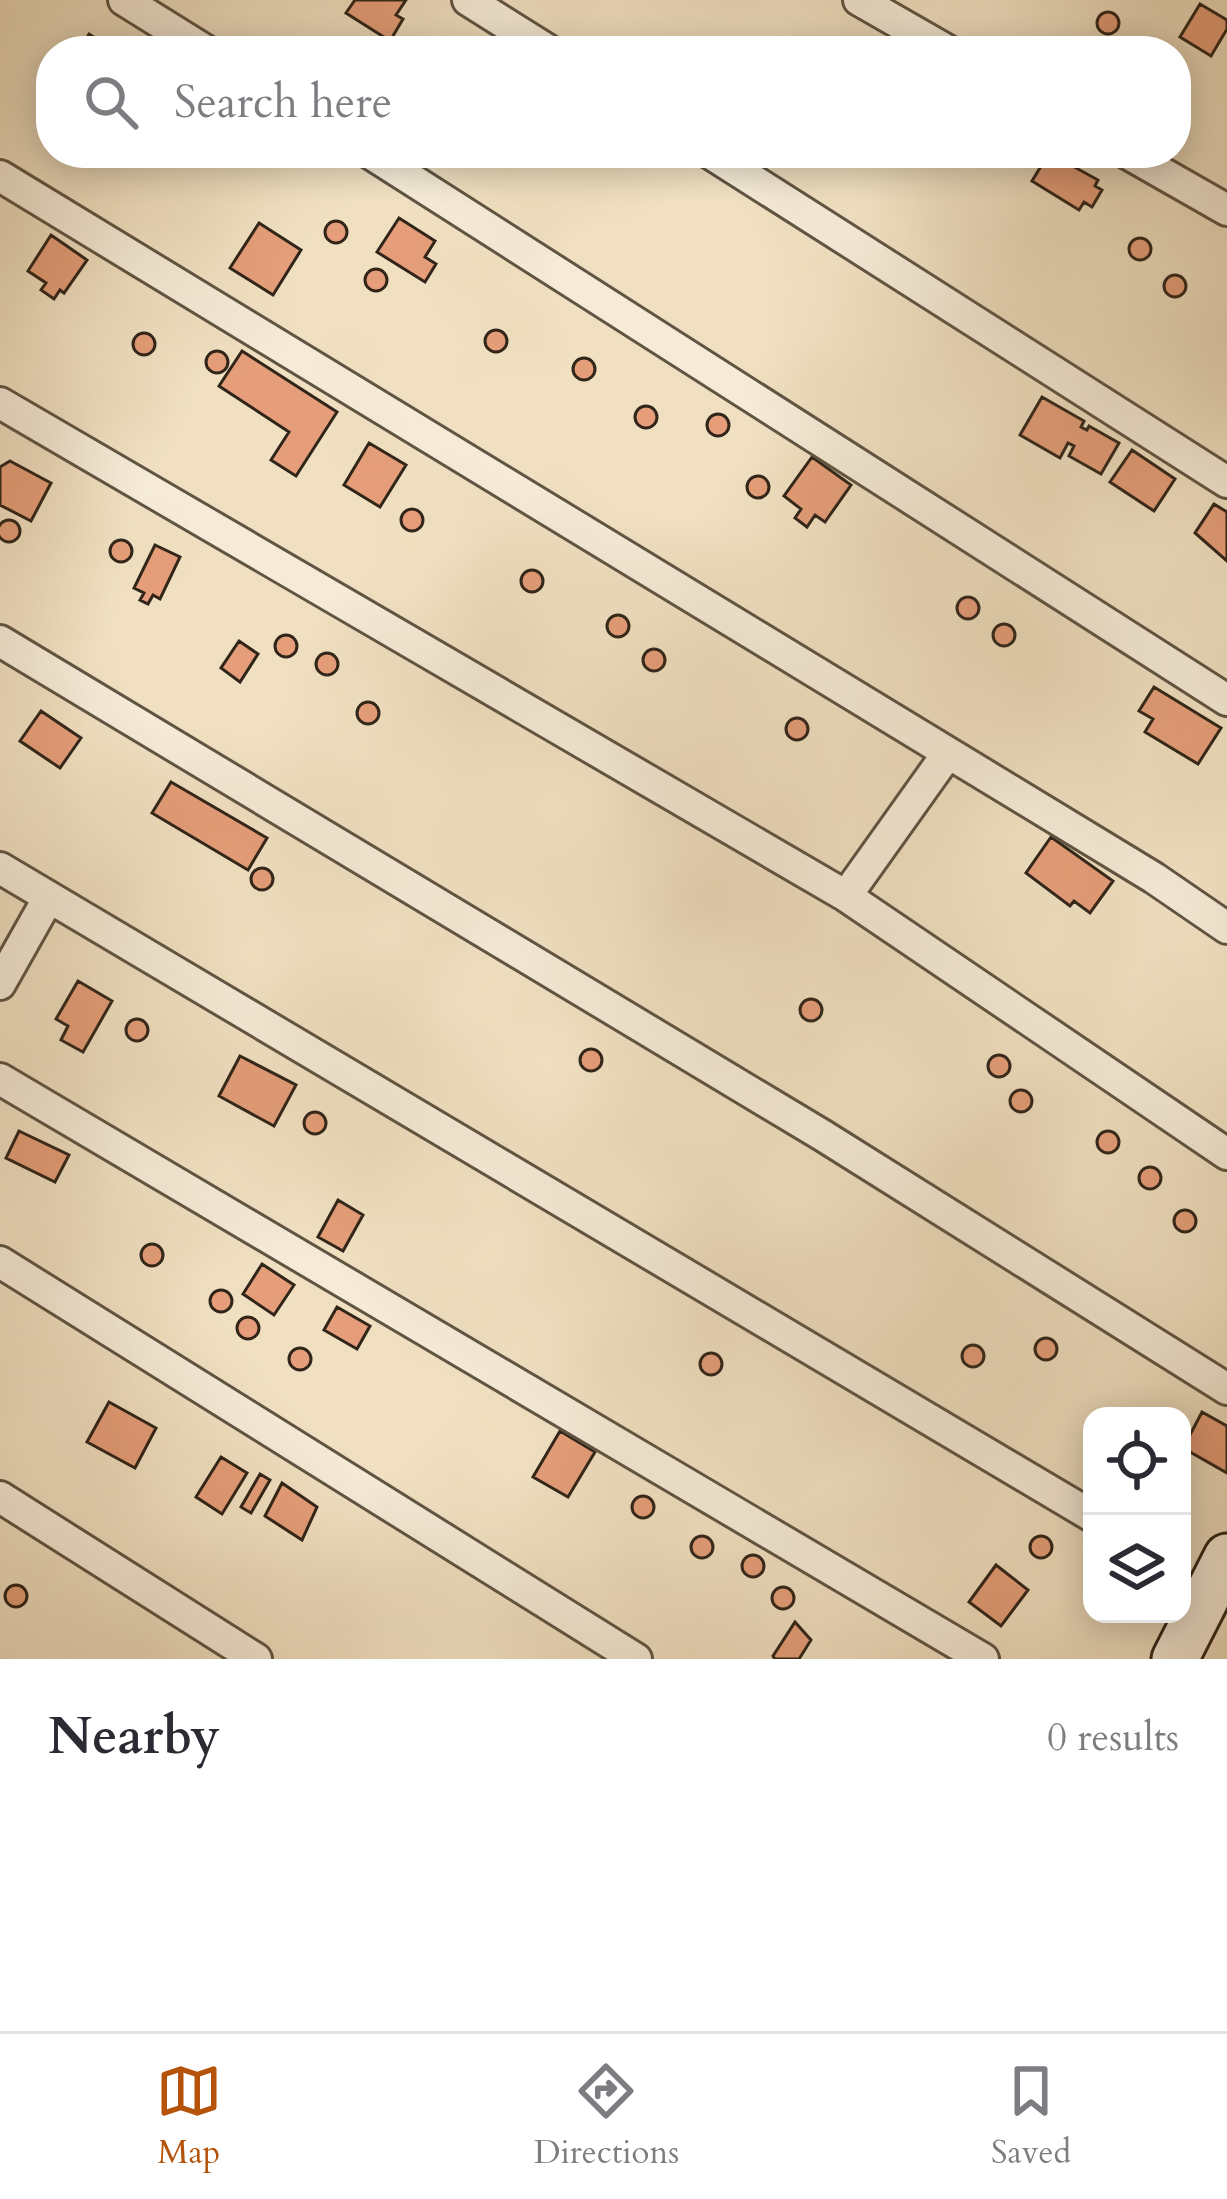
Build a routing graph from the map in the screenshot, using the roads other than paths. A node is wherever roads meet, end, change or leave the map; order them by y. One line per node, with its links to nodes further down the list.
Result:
1 (124, 0): 4 (street)
2 (468, 0): 5 (street)
3 (860, 0): 6 (street)
4 (182, 36)
5 (525, 36)
6 (923, 36)
7 (394, 168): 15 (street)
8 (734, 168): 13 (street)
9 (1153, 168): 11 (street)
10 (0, 176): 16 (street)
11 (1227, 210)
12 (0, 403): 18 (street)
13 (1227, 482)
14 (0, 641): 25 (street)
15 (1227, 700)
16 (948, 753): 18 (street); 20 (street)
17 (0, 868): 19 (street)
18 (846, 896): 23 (street)
19 (49, 897): 21 (street); 27 (street)
20 (1227, 928)
21 (0, 985)
22 (0, 1079): 31 (street)
23 (1227, 1154)
24 (0, 1262): 30 (street)
25 (1227, 1389)
26 (0, 1497): 29 (street)
27 (1090, 1515)
28 (1212, 1578): 32 (street)
29 (256, 1659)
30 (636, 1659)
31 (983, 1659)
32 (1175, 1659)

